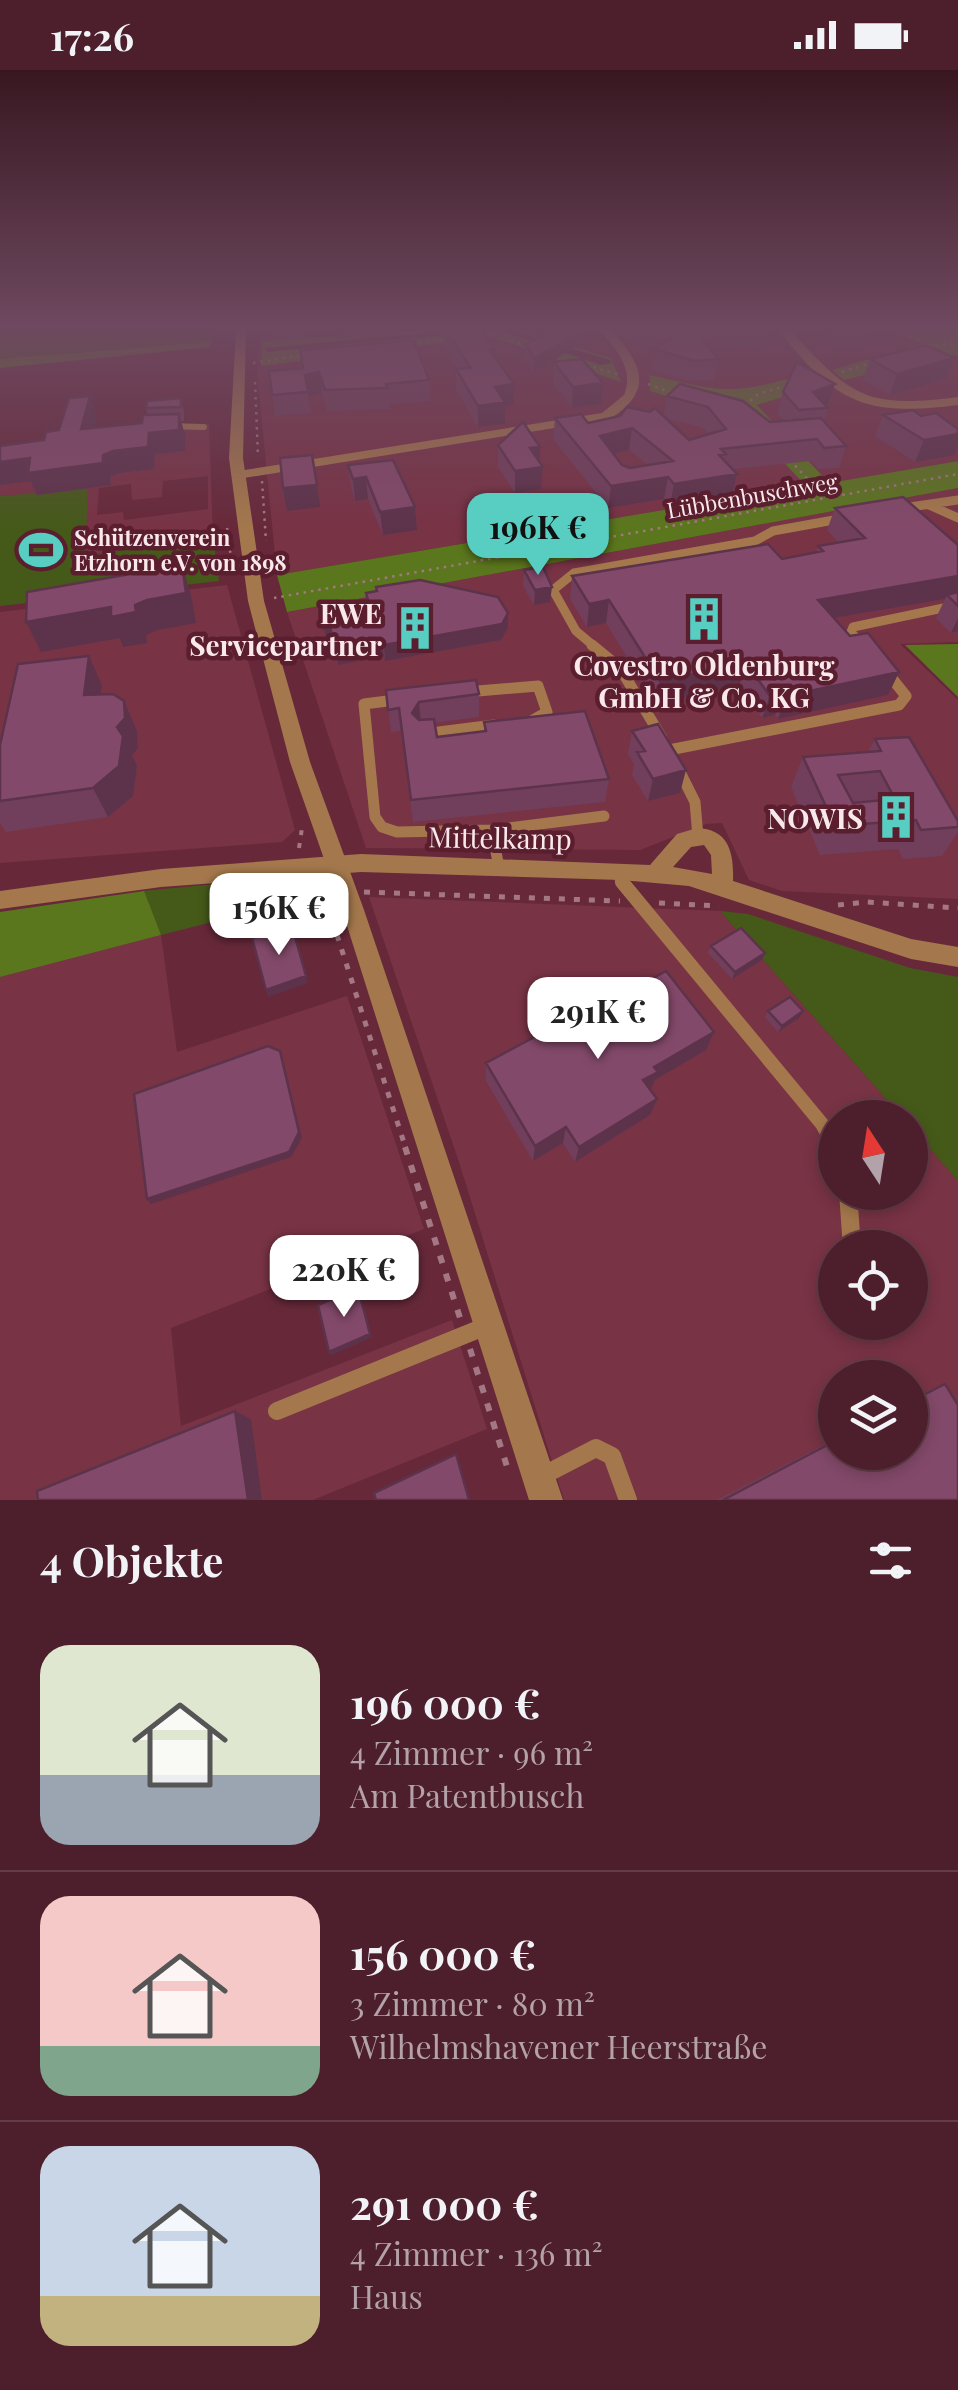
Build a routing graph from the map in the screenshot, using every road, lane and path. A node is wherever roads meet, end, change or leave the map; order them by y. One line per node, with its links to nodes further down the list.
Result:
1 (236, 396): 9 (street)
2 (632, 396): 9 (street)
3 (850, 396): 4 (street)
4 (958, 401)
5 (204, 426): 6 (lane)
6 (150, 428)
7 (784, 454): 10 (path)
8 (958, 474): 10 (path, Lübbenbuschweg)
9 (238, 475): 16 (street)
10 (824, 497): 16 (path, Lübbenbuschweg)
11 (958, 500): 12 (lane)
12 (925, 504): 13 (lane); 15 (lane)
13 (887, 510)
14 (849, 517): 23 (lane)
15 (958, 518)
16 (256, 601): 27 (street)
17 (958, 605): 23 (lane)
18 (452, 694): 20 (lane)
19 (417, 698): 25 (lane)
20 (520, 722)
21 (500, 724): 22 (lane)
22 (423, 734)
23 (669, 750): 26 (lane)
24 (604, 816): 25 (lane)
25 (492, 830): 28 (lane)
26 (698, 836): 30 (street); 31 (street)
27 (338, 864): 28 (street, Mittelkamp); 32 (street, Mittelkamp); 38 (street)
28 (499, 868): 29 (street, Mittelkamp)
29 (621, 870): 30 (street, Mittelkamp); 37 (lane)
30 (660, 873): 31 (street, Mittelkamp)
31 (722, 886): 36 (street, Mittelkamp)
32 (0, 900)
33 (326, 901): 38 (path)
34 (867, 902): 35 (path)
35 (958, 908)
36 (958, 957)
37 (818, 1119)
38 (477, 1330): 39 (lane); 40 (street); 40 (path)
39 (277, 1412)
40 (532, 1486): 41 (lane)
41 (628, 1500)

